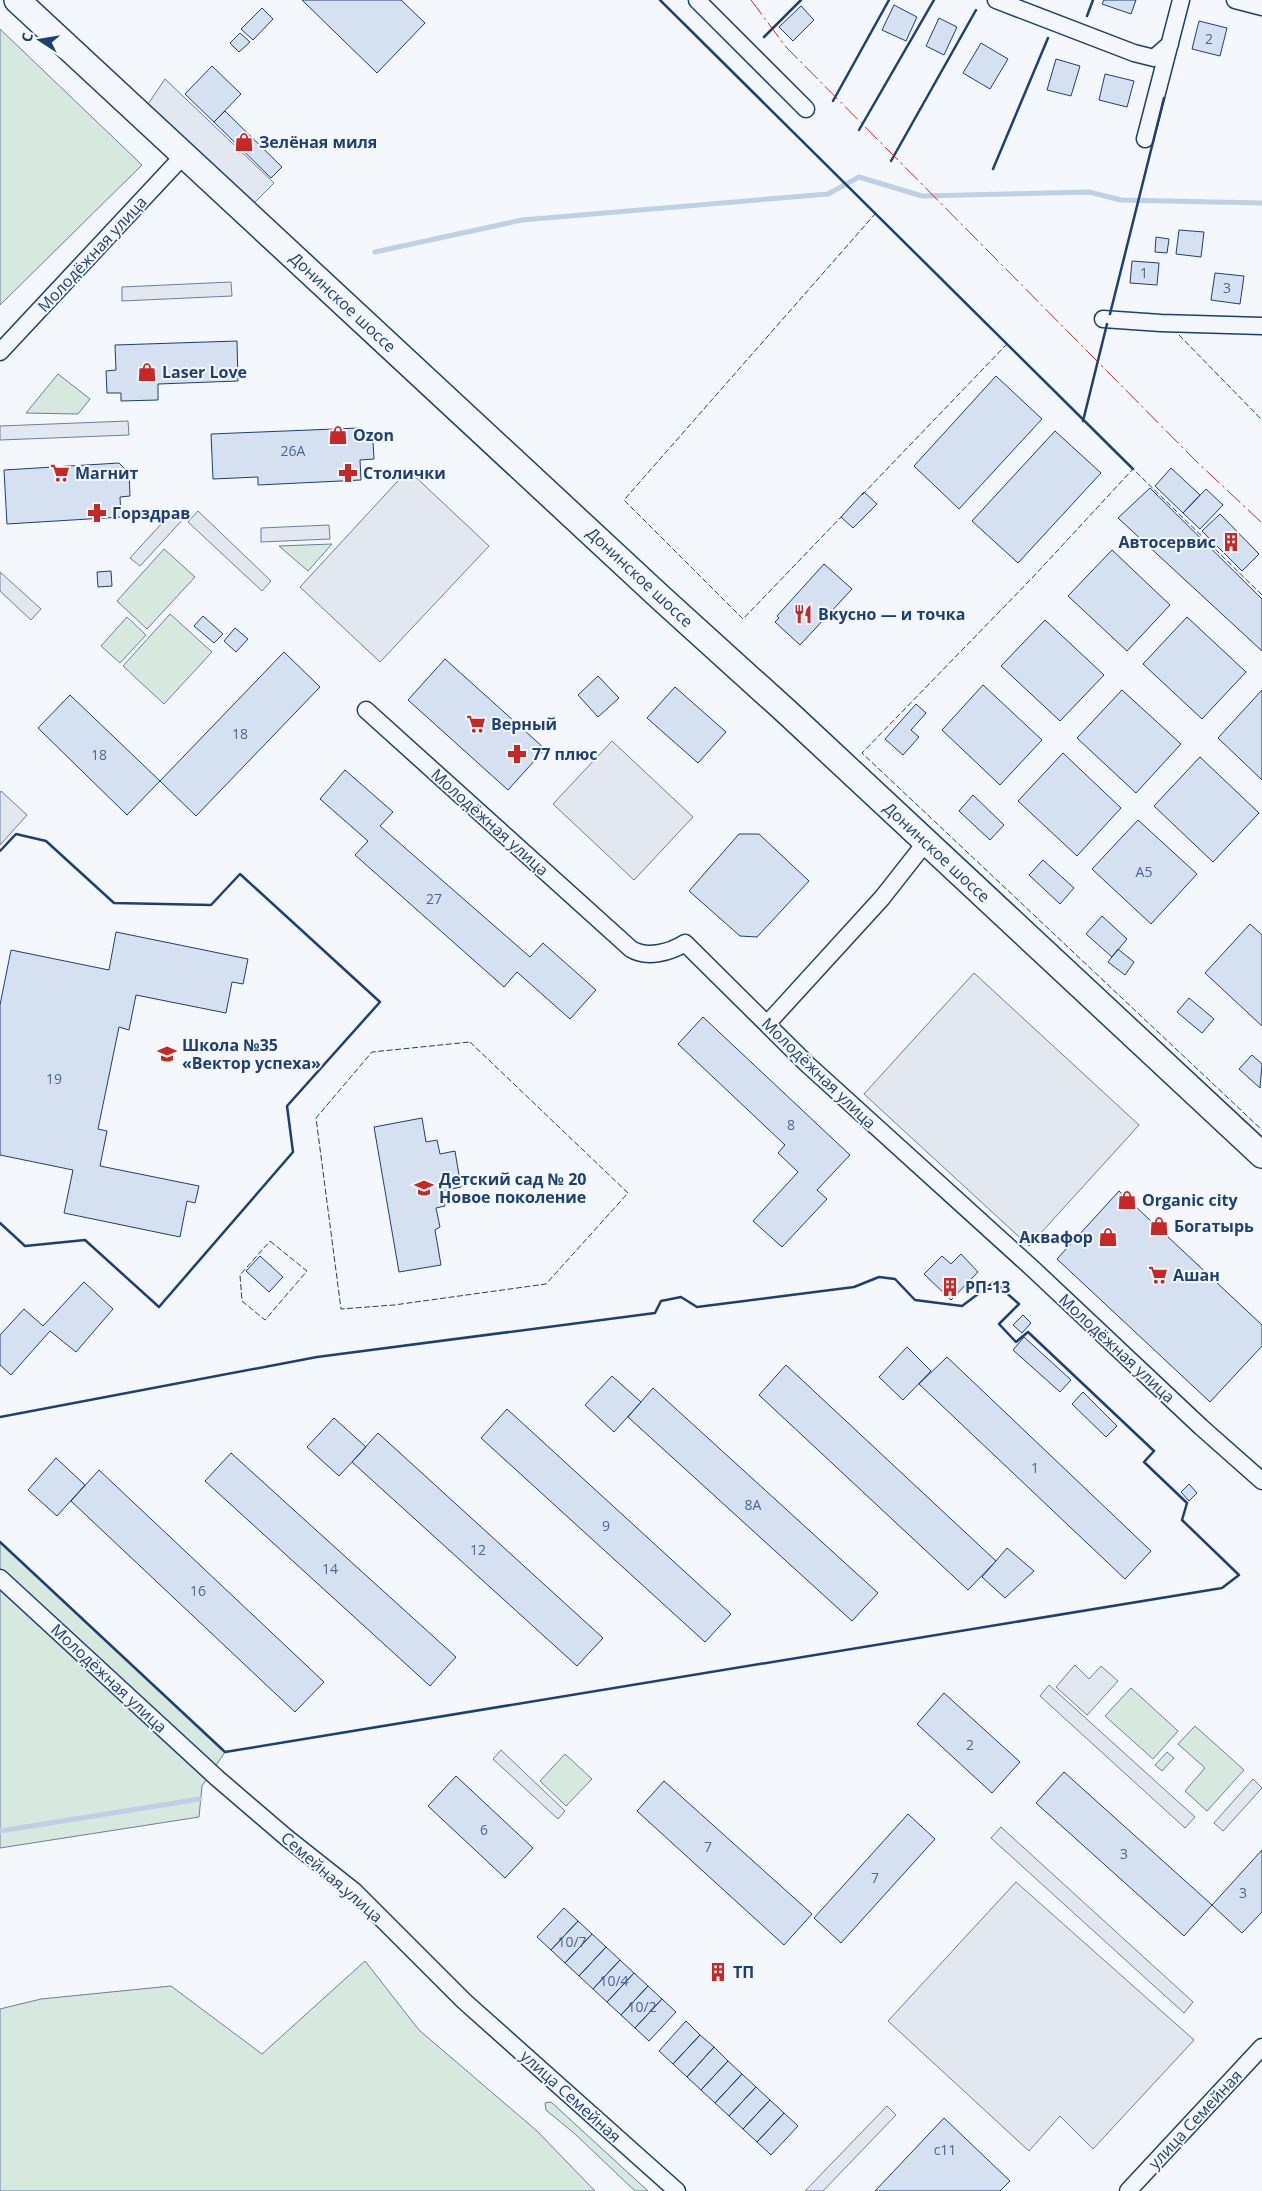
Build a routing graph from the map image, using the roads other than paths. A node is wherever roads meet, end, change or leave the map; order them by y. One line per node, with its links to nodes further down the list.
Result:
1 (17, 0): 10 (main road, Донинское шоссе)
2 (697, 0): 8 (street)
3 (996, 0): 7 (street)
4 (1181, 0): 7 (street)
5 (1235, 0): 6 (street)
6 (1262, 7)
7 (1170, 44): 9 (street)
8 (806, 109)
9 (1145, 139)
10 (184, 155): 13 (street, Молодёжная улица); 15 (main road, Донинское шоссе)
11 (1103, 319): 12 (street)
12 (1262, 326)
13 (0, 352)
14 (366, 710): 16 (street, Молодёжная улица)
15 (926, 842): 16 (street); 17 (main road, Донинское шоссе)
16 (767, 1024): 18 (street, Молодёжная улица)
17 (1262, 1155)
18 (1262, 1481)
19 (0, 1578): 20 (street, Молодёжная улица)
20 (217, 1778): 21 (street, Семейная улица)
21 (464, 2001): 23 (street, улица Семейная)
22 (1262, 2047): 24 (street, улица Семейная)
23 (677, 2191)
24 (1128, 2191)

